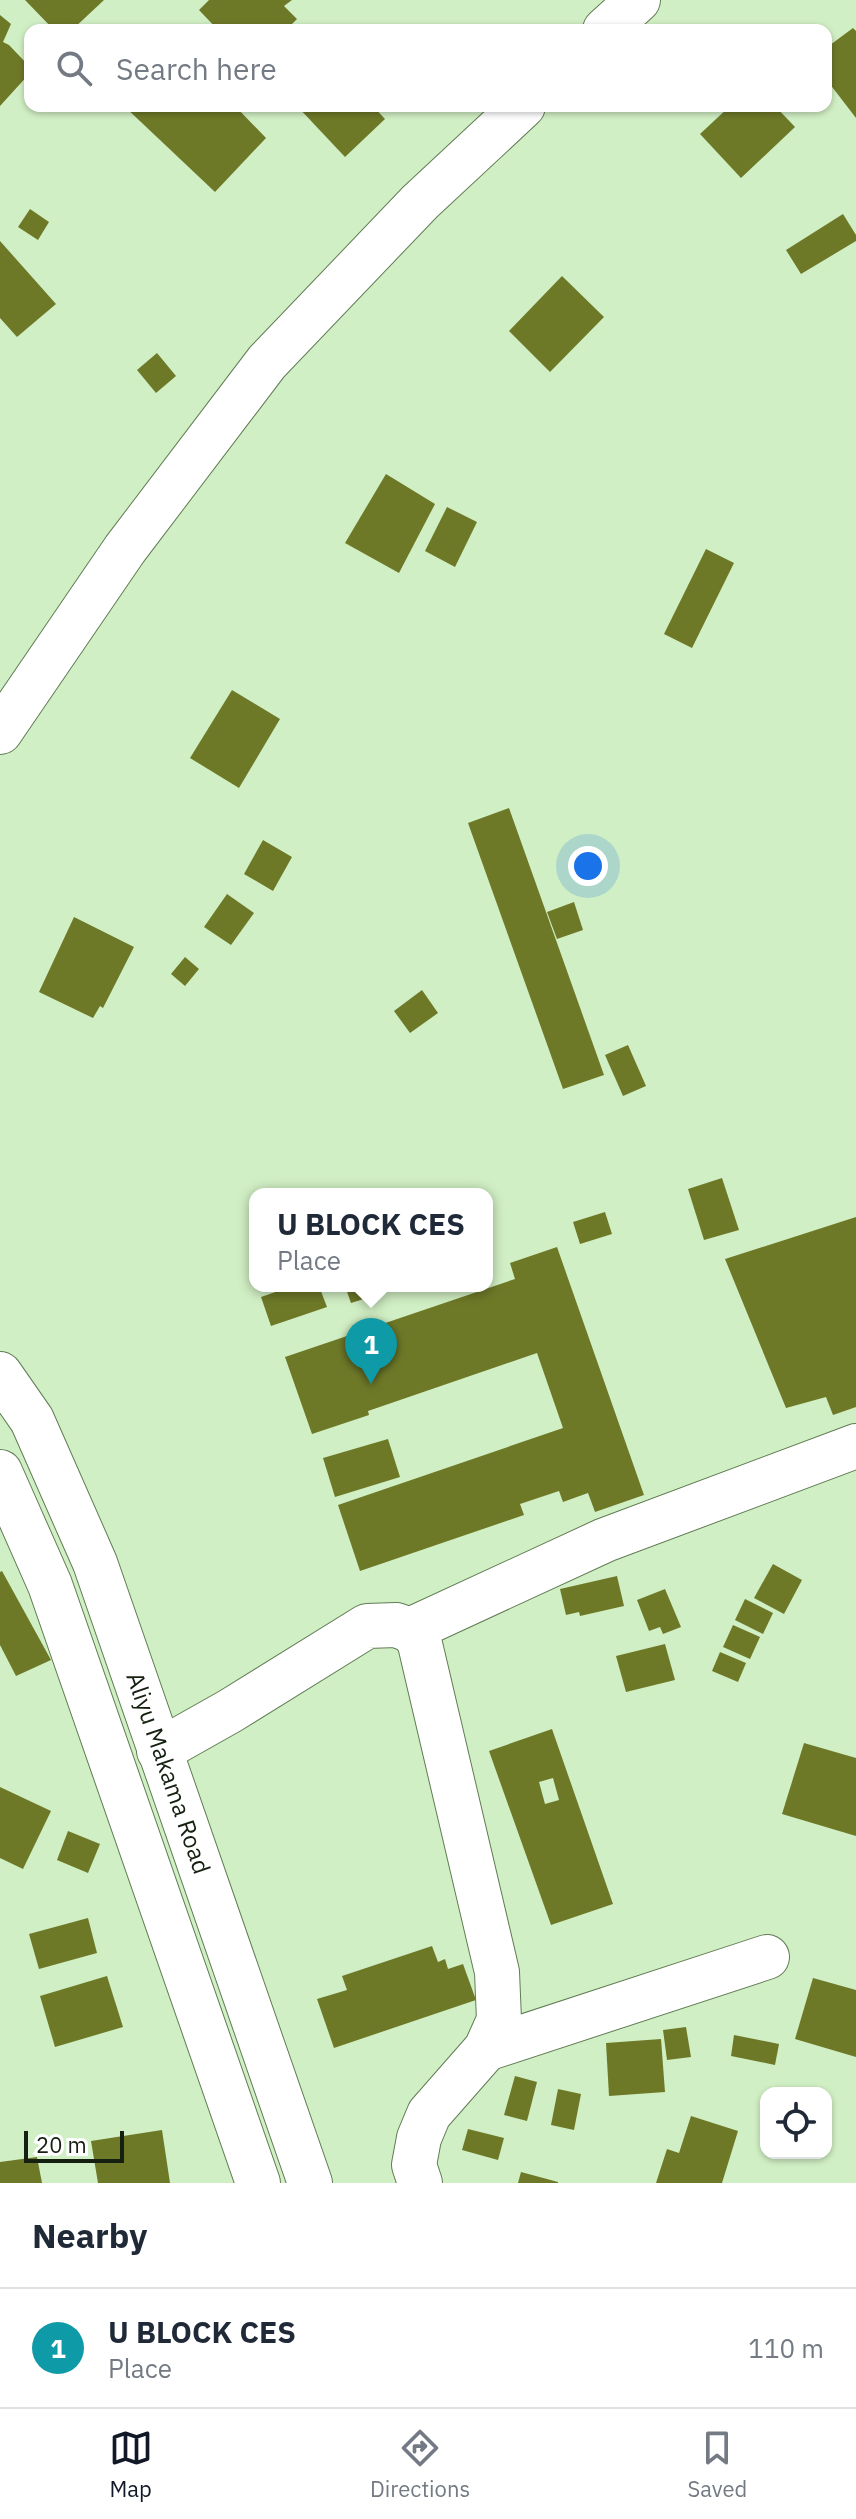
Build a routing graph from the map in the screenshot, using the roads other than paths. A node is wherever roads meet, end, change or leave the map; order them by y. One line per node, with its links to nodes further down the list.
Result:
1 (638, 0): 2 (street)
2 (612, 24)
3 (517, 112): 4 (street)
4 (0, 732)
5 (0, 1374): 9 (street, Aliyu Makama Road)
6 (856, 1446): 8 (street)
7 (0, 1472): 12 (street, Aliyu Makama Road)
8 (410, 1630): 9 (street); 11 (street)
9 (159, 1751): 13 (street, Aliyu Makama Road)
10 (767, 1957): 11 (street)
11 (486, 2049): 14 (street)
12 (258, 2183)
13 (310, 2183)
14 (420, 2183)

